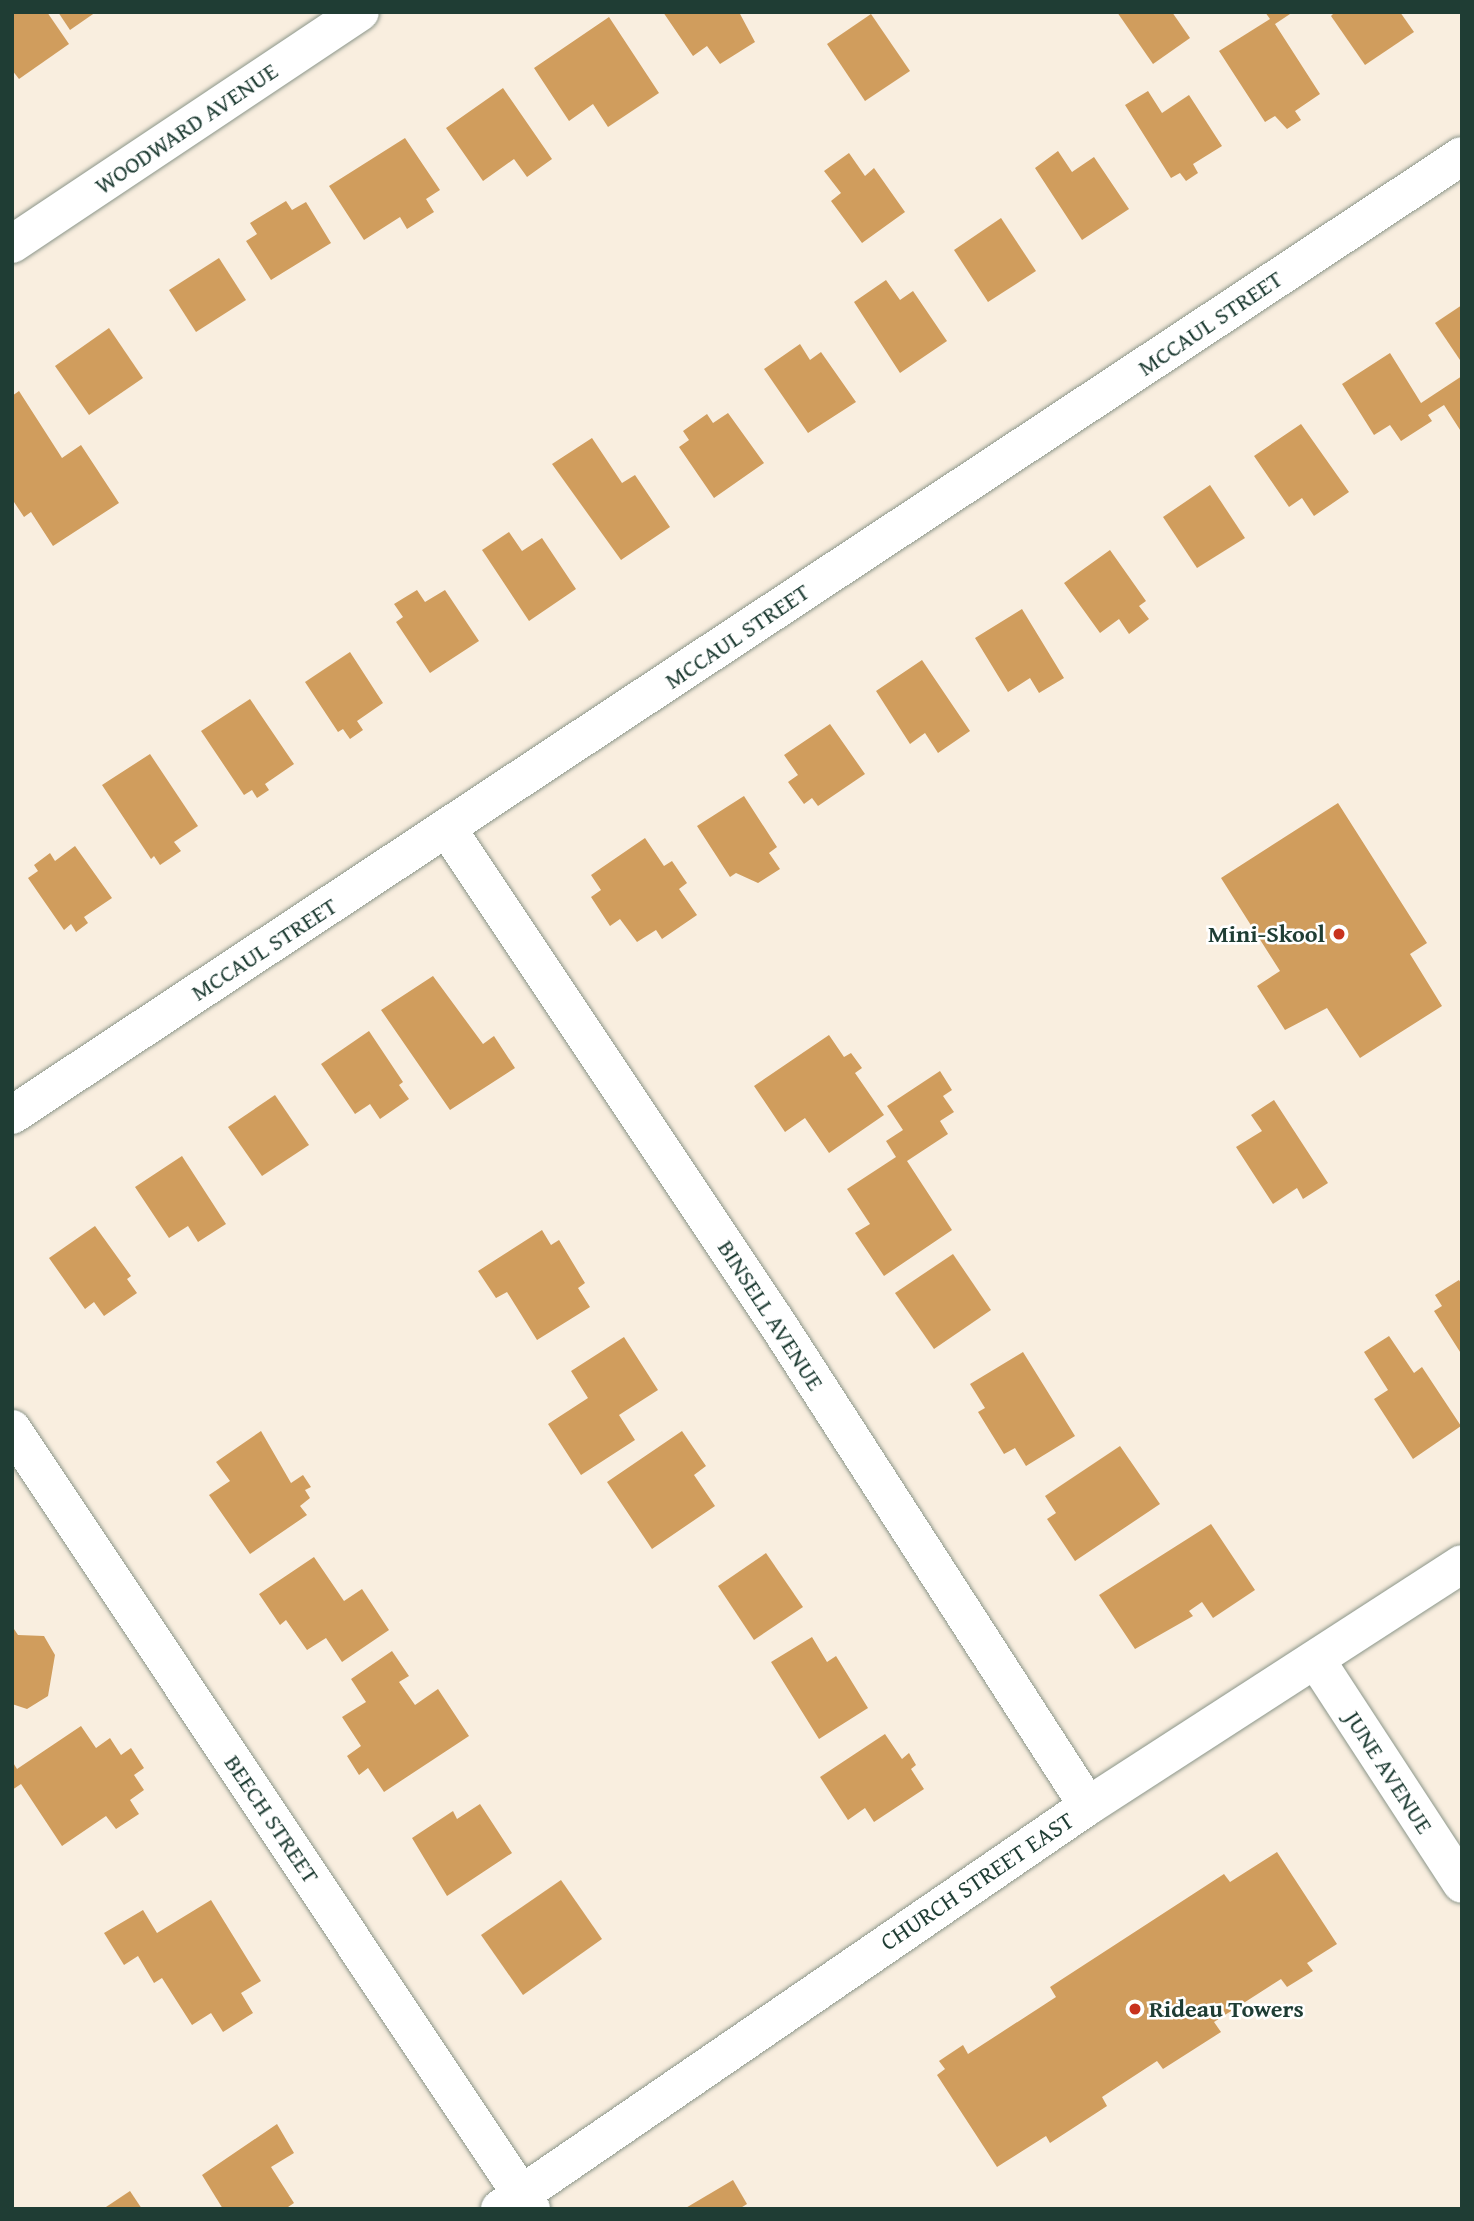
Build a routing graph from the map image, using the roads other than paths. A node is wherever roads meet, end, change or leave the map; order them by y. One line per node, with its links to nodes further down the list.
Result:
1 (360, 12): 3 (street, WOODWARD AVENUE)
2 (1462, 156): 4 (street, MCCAUL STREET)
3 (12, 244)
4 (447, 828): 5 (street, MCCAUL STREET); 9 (street, BINSELL AVENUE)
5 (12, 1115)
6 (12, 1429): 11 (street, BEECH STREET)
7 (1462, 1564): 8 (street, CHURCH STREET EAST)
8 (1316, 1660): 9 (street, CHURCH STREET EAST); 10 (street, JUNE AVENUE)
9 (1088, 1806): 11 (street, CHURCH STREET EAST)
10 (1462, 1884)
11 (518, 2203)

